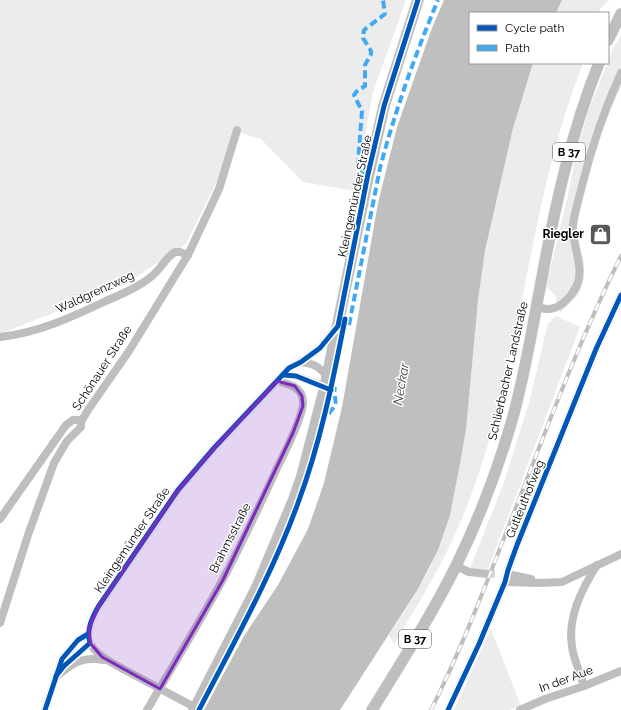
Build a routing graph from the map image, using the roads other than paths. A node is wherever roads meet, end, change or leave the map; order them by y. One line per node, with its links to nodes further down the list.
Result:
1 (418, 0): 10 (main road, Kleingemünder Straße)
2 (621, 14): 3 (main road)
3 (609, 38)
4 (599, 64): 9 (main road, Schlierbacher Landstraße / B 37)
5 (621, 73): 9 (street)
6 (237, 130): 7 (street, Schönauer Straße)
7 (188, 255): 11 (street, Waldgrenzweg); 16 (street, Schönauer Straße)
8 (621, 295): 23 (street, Gutleuthofweg)
9 (536, 307): 20 (main road, Schlierbacher Landstraße / B 37)
10 (338, 326): 12 (street, Kleingemünder Straße); 15 (main road, Kleingemünder Straße)
11 (0, 337)
12 (302, 362): 13 (street, Kleingemünder Straße); 15 (street)
13 (283, 375): 14 (street, Kleingemünder Straße); 15 (street)
14 (277, 381): 26 (street, Kleingemünder Straße); 33 (street, Brahmsstraße)
15 (326, 382): 34 (main road, Kleingemünder Straße)
16 (81, 422): 17 (street); 25 (street, Schönauer Straße)
17 (0, 519)
18 (621, 554): 19 (street)
19 (597, 565): 24 (street); 31 (street)
20 (456, 566): 21 (street); 36 (main road, Schlierbacher Landstraße / B 37)
21 (487, 574)
22 (512, 575): 24 (street)
23 (502, 577): 24 (street); 37 (street, Gutleuthofweg)
24 (538, 583)
25 (0, 623)
26 (88, 634): 27 (street); 30 (street)
27 (90, 643): 28 (street); 30 (street)
28 (107, 660): 30 (street); 35 (street, bridge)
29 (621, 671): 31 (street, In der Aue)
30 (56, 676): 32 (street)
31 (584, 686): 38 (street, In der Aue)
32 (45, 710)
33 (147, 710)
34 (194, 710)
35 (200, 710)
36 (372, 710)
37 (448, 710)
38 (520, 710)

